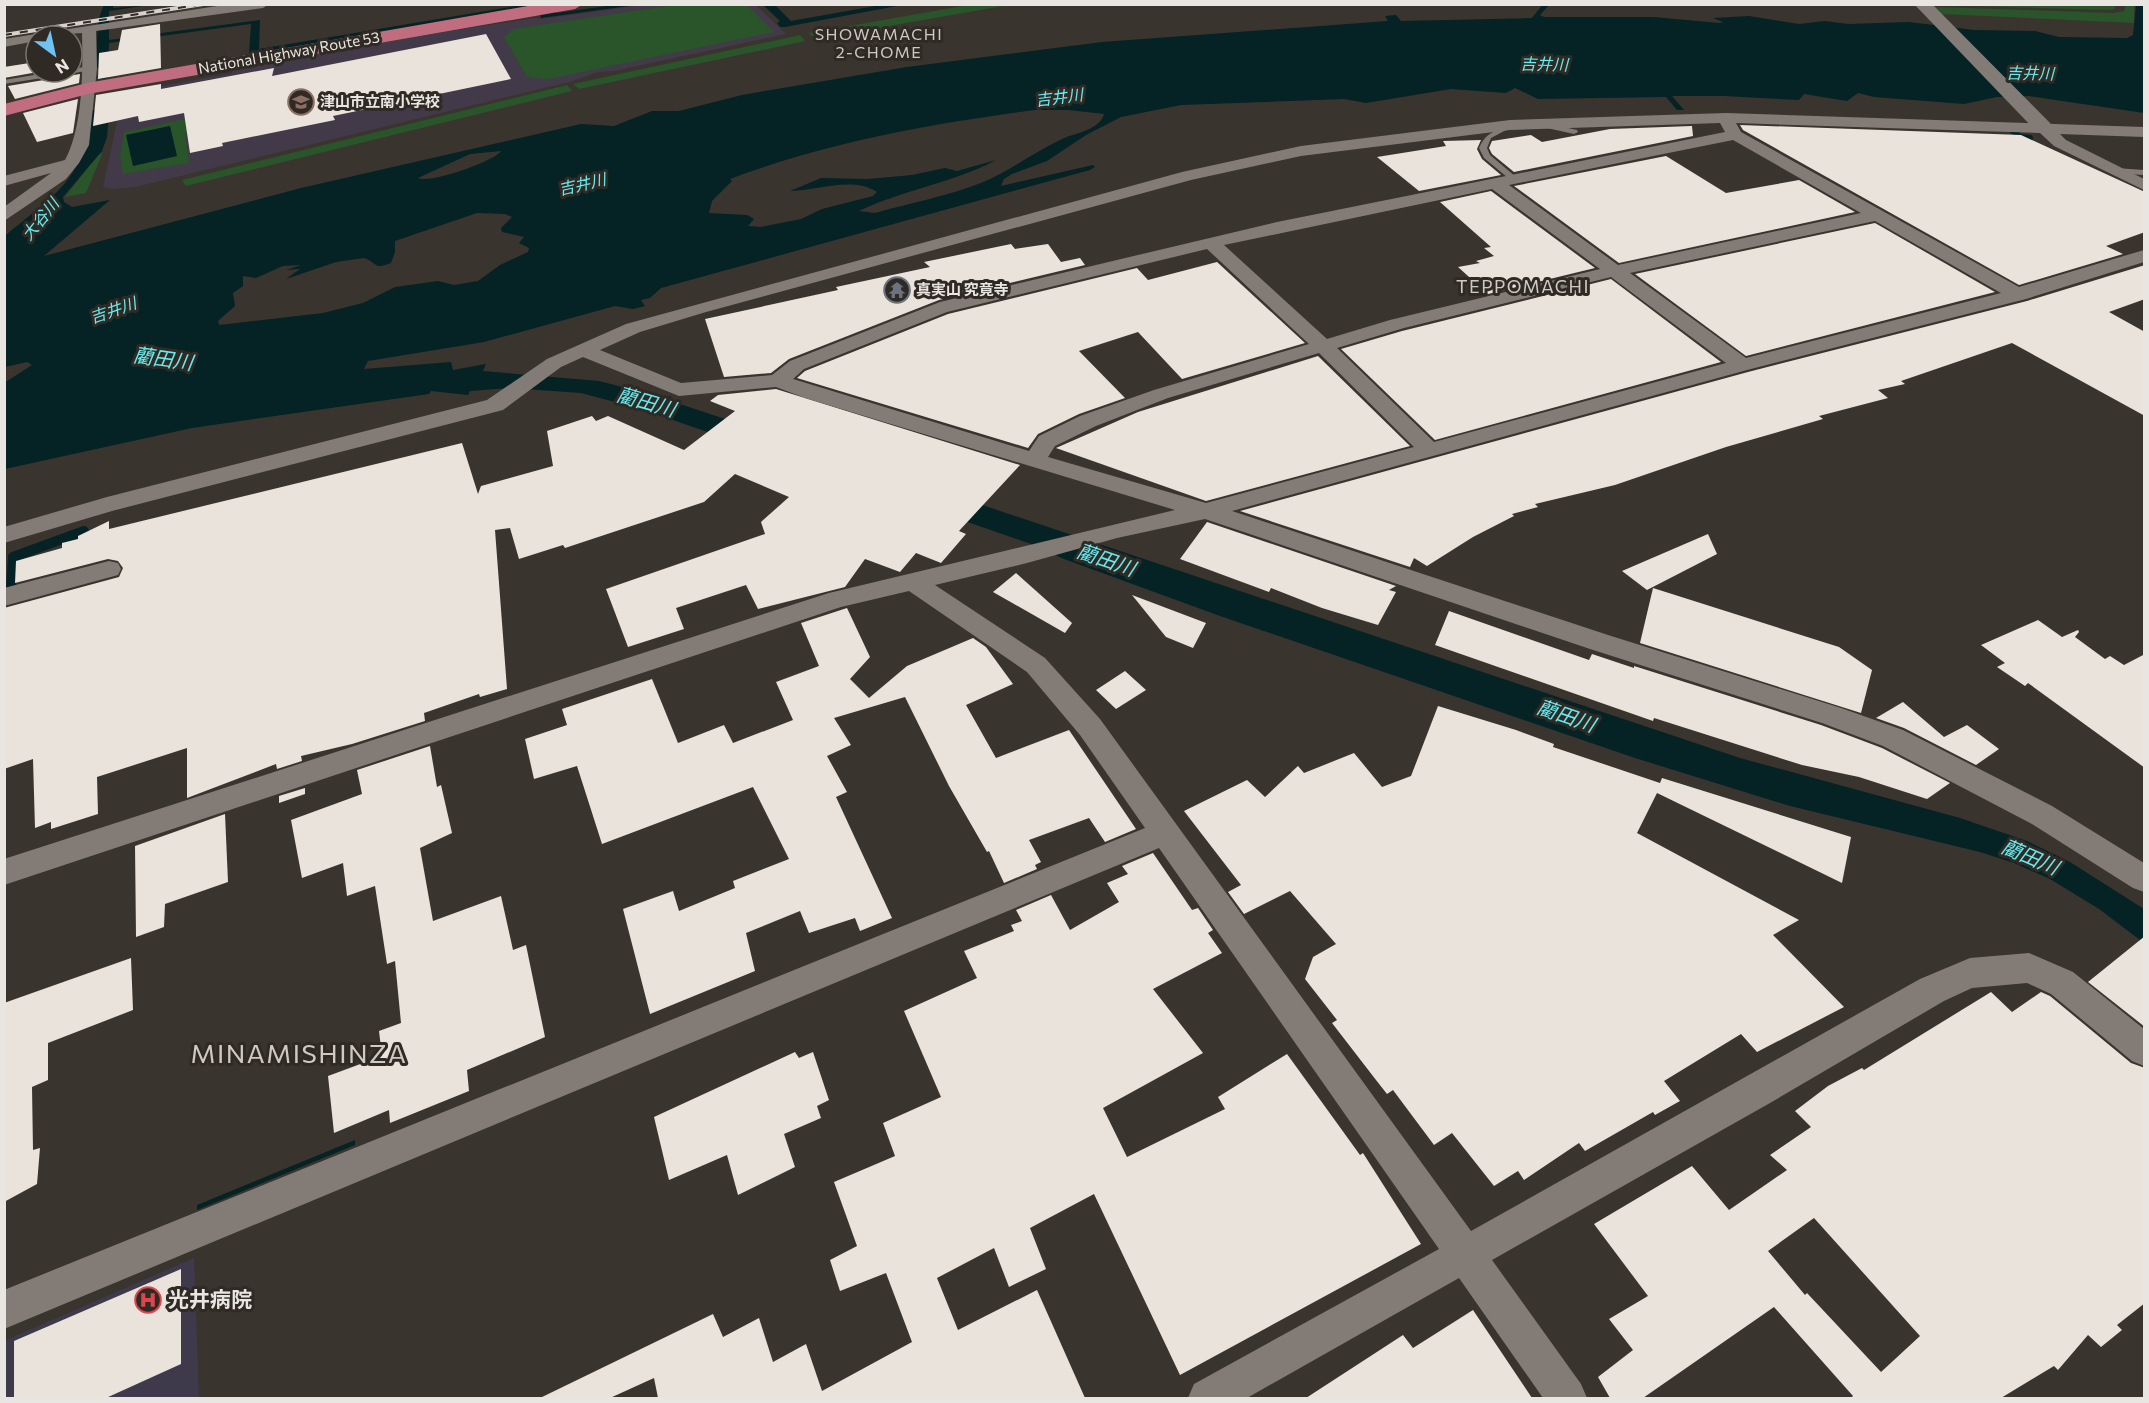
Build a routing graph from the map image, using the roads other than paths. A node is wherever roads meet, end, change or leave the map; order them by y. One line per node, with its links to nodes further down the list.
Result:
1 (263, 4): 4 (street)
2 (575, 4): 12 (highway, National Highway Route 53)
3 (1922, 4): 17 (street)
4 (92, 28): 5 (street); 8 (street)
5 (84, 29)
6 (24, 39): 7 (street)
7 (4, 43)
8 (90, 68): 9 (lane); 12 (street)
9 (84, 69)
10 (24, 79): 11 (lane)
11 (4, 82)
12 (87, 89): 13 (highway, National Highway Route 53); 21 (street)
13 (4, 110)
14 (1726, 118): 15 (street); 17 (street); 20 (street)
15 (1541, 124): 16 (street); 18 (lane)
16 (1505, 126): 25 (lane); 34 (street)
17 (2043, 127): 19 (street); 22 (street)
18 (1574, 132)
19 (2145, 132)
20 (1735, 135): 25 (street); 27 (street)
21 (71, 163): 24 (street); 28 (street)
22 (2115, 171): 23 (lane); 26 (street)
23 (2145, 173)
24 (4, 181)
25 (1504, 181): 29 (street); 31 (street)
26 (2145, 185)
27 (1878, 215): 31 (street); 32 (street)
28 (4, 216)
29 (1210, 242): 33 (street); 36 (street)
30 (2145, 256): 32 (street)
31 (1614, 271): 33 (street); 35 (street)
32 (2019, 295): 35 (street)
33 (1323, 346): 37 (street); 38 (street)
34 (583, 350): 36 (street); 40 (street)
35 (1742, 365): 37 (street)
36 (778, 381): 38 (street)
37 (1428, 449): 39 (street)
38 (1035, 459): 39 (street)
39 (1206, 511): 42 (street); 46 (street)
40 (4, 536)
41 (109, 569): 43 (street)
42 (913, 582): 44 (street); 45 (street)
43 (4, 597)
44 (1164, 833): 48 (street); 49 (street)
45 (4, 872)
46 (2145, 879)
47 (2145, 1050): 48 (street)
48 (1464, 1255): 50 (street); 51 (street)
49 (4, 1310)
50 (1208, 1398)
51 (1567, 1398)

